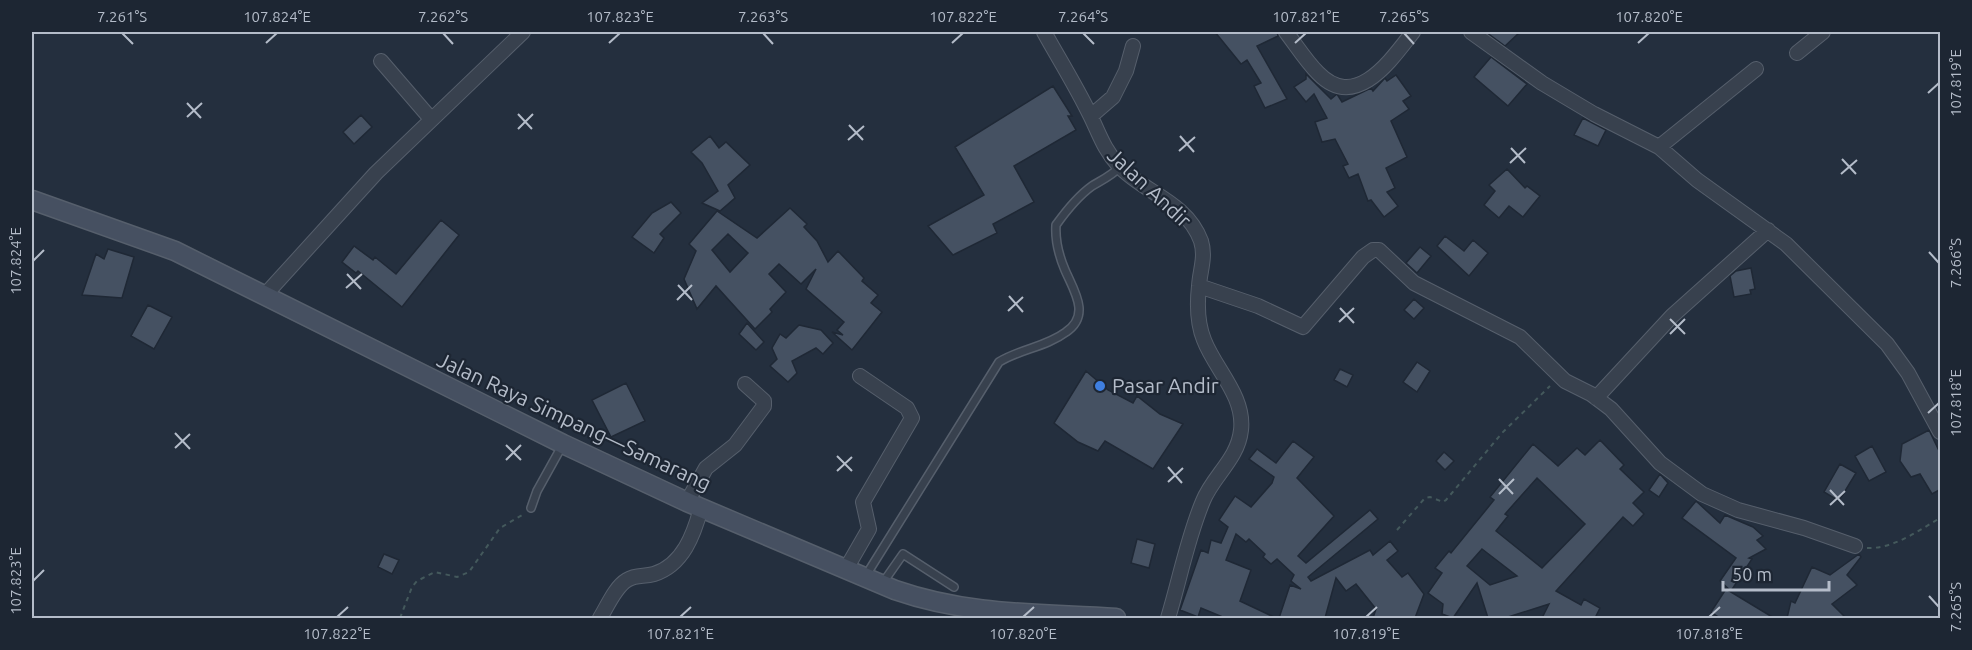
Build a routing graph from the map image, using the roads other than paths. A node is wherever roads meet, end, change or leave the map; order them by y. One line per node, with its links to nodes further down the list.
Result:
1 (523, 32): 12 (street)
2 (1044, 32): 11 (street, Jalan Andir)
3 (1286, 32): 4 (street)
4 (1413, 32)
5 (1471, 32): 13 (street)
6 (1823, 32): 8 (street)
7 (1133, 46): 11 (street)
8 (1797, 52)
9 (381, 61): 12 (street)
10 (1756, 69): 13 (street)
11 (1090, 116): 14 (street, Jalan Andir)
12 (431, 119): 18 (street)
13 (1659, 147): 16 (street)
14 (1120, 167): 17 (street, Jalan Andir); 28 (lane)
15 (32, 200): 18 (main road, Jalan Raya Simpang—Samarang)
16 (1768, 230): 21 (street); 22 (street)
17 (1199, 286): 21 (street); 33 (street, Jalan Andir)
18 (266, 294): 23 (main road, Jalan Raya Simpang—Samarang)
19 (860, 376): 27 (street)
20 (745, 384): 24 (street)
21 (1596, 398): 26 (street)
22 (1941, 432)
23 (563, 444): 24 (main road, Jalan Raya Simpang—Samarang); 25 (lane)
24 (694, 505): 27 (main road, Jalan Raya Simpang—Samarang); 31 (street)
25 (531, 508)
26 (1855, 546)
27 (846, 569): 28 (main road, Jalan Raya Simpang—Samarang)
28 (865, 577): 29 (main road, Jalan Raya Simpang—Samarang)
29 (882, 584): 30 (lane); 32 (main road, Jalan Raya Simpang—Samarang)
30 (954, 587)
31 (600, 618)
32 (1116, 618)
33 (1168, 618)

